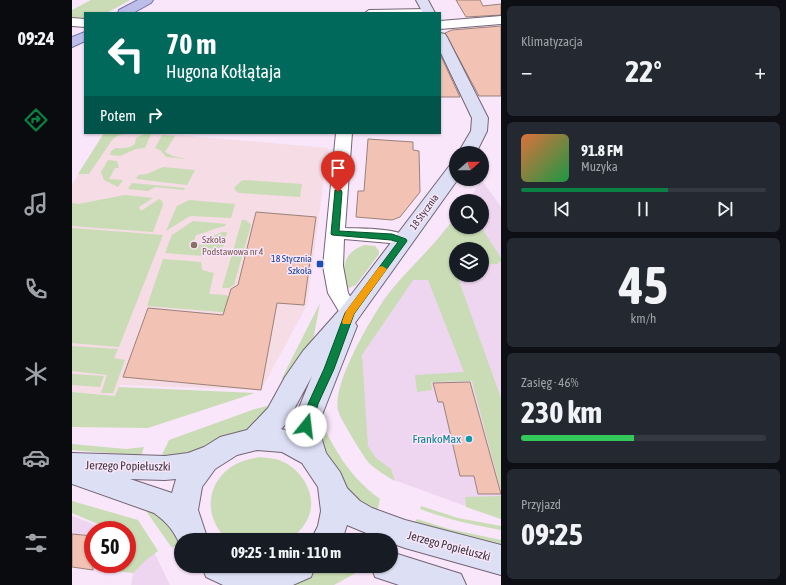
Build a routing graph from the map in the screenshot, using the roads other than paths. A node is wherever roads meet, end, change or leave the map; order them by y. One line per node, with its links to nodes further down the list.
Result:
1 (147, 0): 3 (main road)
2 (422, 0): 4 (main road)
3 (126, 12)
4 (429, 12)
5 (501, 20): 8 (street)
6 (72, 22): 7 (street)
7 (84, 23)
8 (441, 25)
9 (84, 37): 11 (main road)
10 (441, 39): 13 (main road)
11 (72, 43)
12 (344, 134): 15 (street)
13 (471, 146)
14 (449, 179): 16 (main road, 18 Stycznia)
15 (335, 234): 16 (street); 17 (street)
16 (403, 241): 17 (main road, 18 Stycznia)
17 (350, 313): 18 (main road, 18 Stycznia); 19 (main road, 18 Stycznia)
18 (257, 437): 19 (main road); 20 (main road, Jerzego Popiełuszki)
19 (313, 455): 23 (main road)
20 (207, 458): 21 (main road, Jerzego Popiełuszki); 24 (main road)
21 (72, 465)
22 (72, 472): 24 (main road, Jerzego Popiełuszki)
23 (335, 496): 25 (main road); 26 (main road, Jerzego Popiełuszki)
24 (189, 532)
25 (329, 533)
26 (501, 560)
27 (398, 570): 32 (main road)
28 (215, 573): 31 (main road)
29 (231, 573): 30 (main road)
30 (290, 574)
31 (221, 585)
32 (450, 585)

